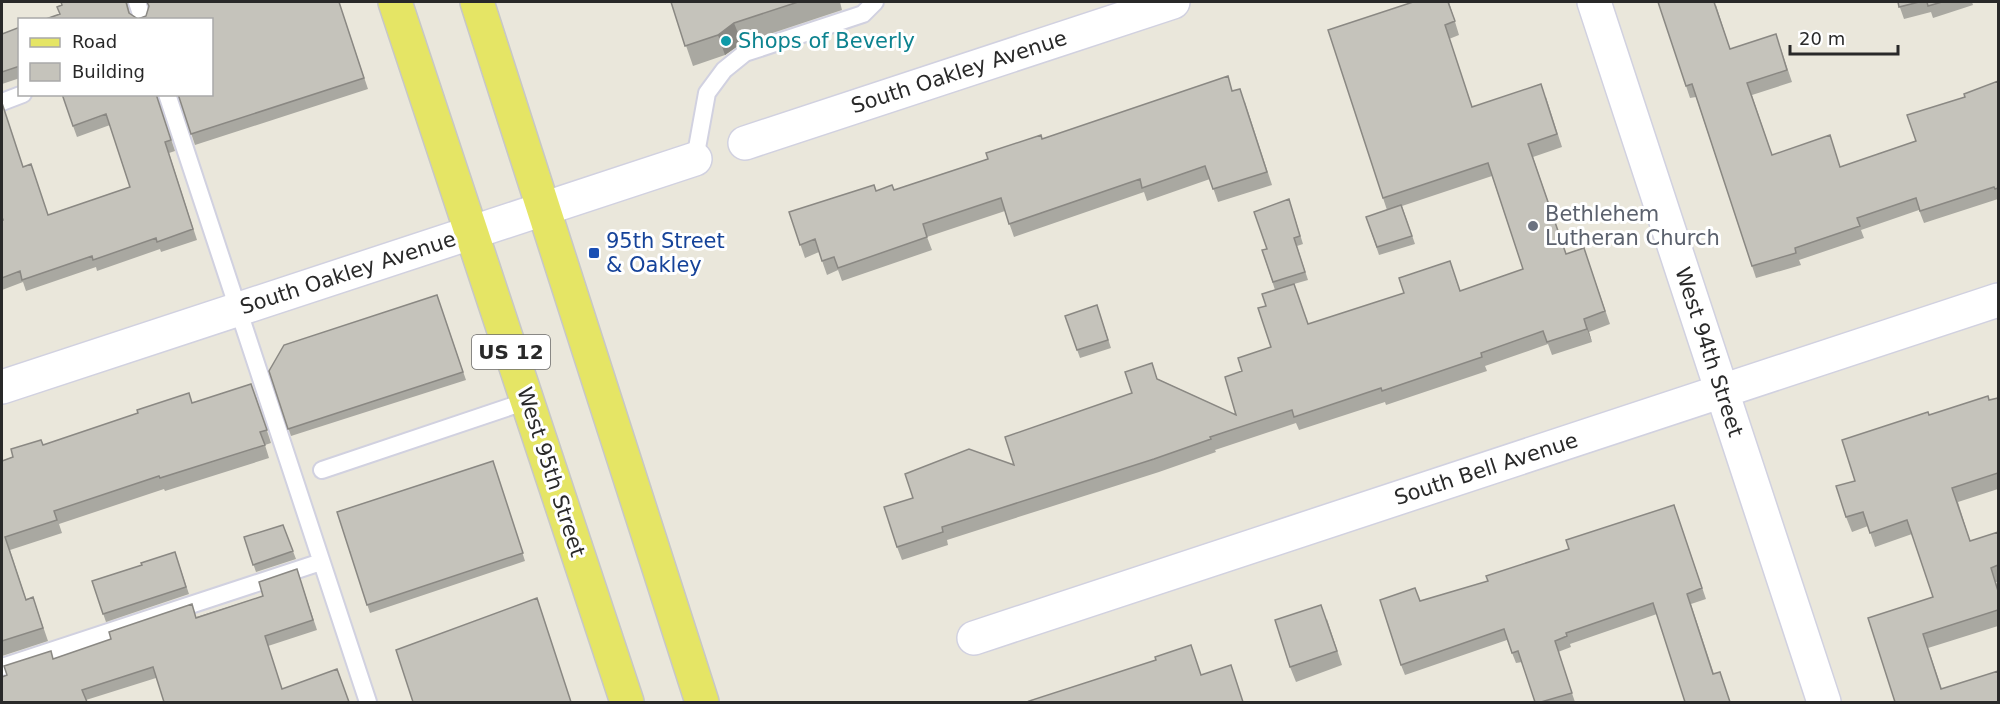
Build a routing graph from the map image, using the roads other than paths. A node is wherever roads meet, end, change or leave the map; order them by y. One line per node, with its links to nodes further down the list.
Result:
1 (137, 2): 7 (lane)
2 (395, 2): 14 (main road, West 95th Street / US 12)
3 (477, 2): 13 (main road)
4 (875, 2): 12 (lane)
5 (1173, 2): 11 (street, South Oakley Avenue)
6 (1594, 2): 18 (street, West 94th Street)
7 (142, 18)
8 (18, 96): 10 (lane)
9 (168, 96): 16 (lane)
10 (2, 102)
11 (745, 143)
12 (695, 159): 13 (street, South Oakley Avenue)
13 (543, 209): 14 (street, South Oakley Avenue); 26 (main road)
14 (472, 232): 16 (street, South Oakley Avenue); 19 (main road, West 95th Street / US 12)
15 (1998, 300): 18 (street, South Bell Avenue)
16 (238, 309): 17 (street, South Oakley Avenue); 21 (lane)
17 (2, 387)
18 (1721, 391): 22 (street, South Bell Avenue); 27 (street, West 94th Street)
19 (527, 401): 20 (lane); 25 (main road, West 95th Street / US 12)
20 (322, 470)
21 (321, 562): 23 (lane); 24 (lane)
22 (974, 638)
23 (2, 667)
24 (368, 702)
25 (627, 702)
26 (702, 702)
27 (1824, 702)

